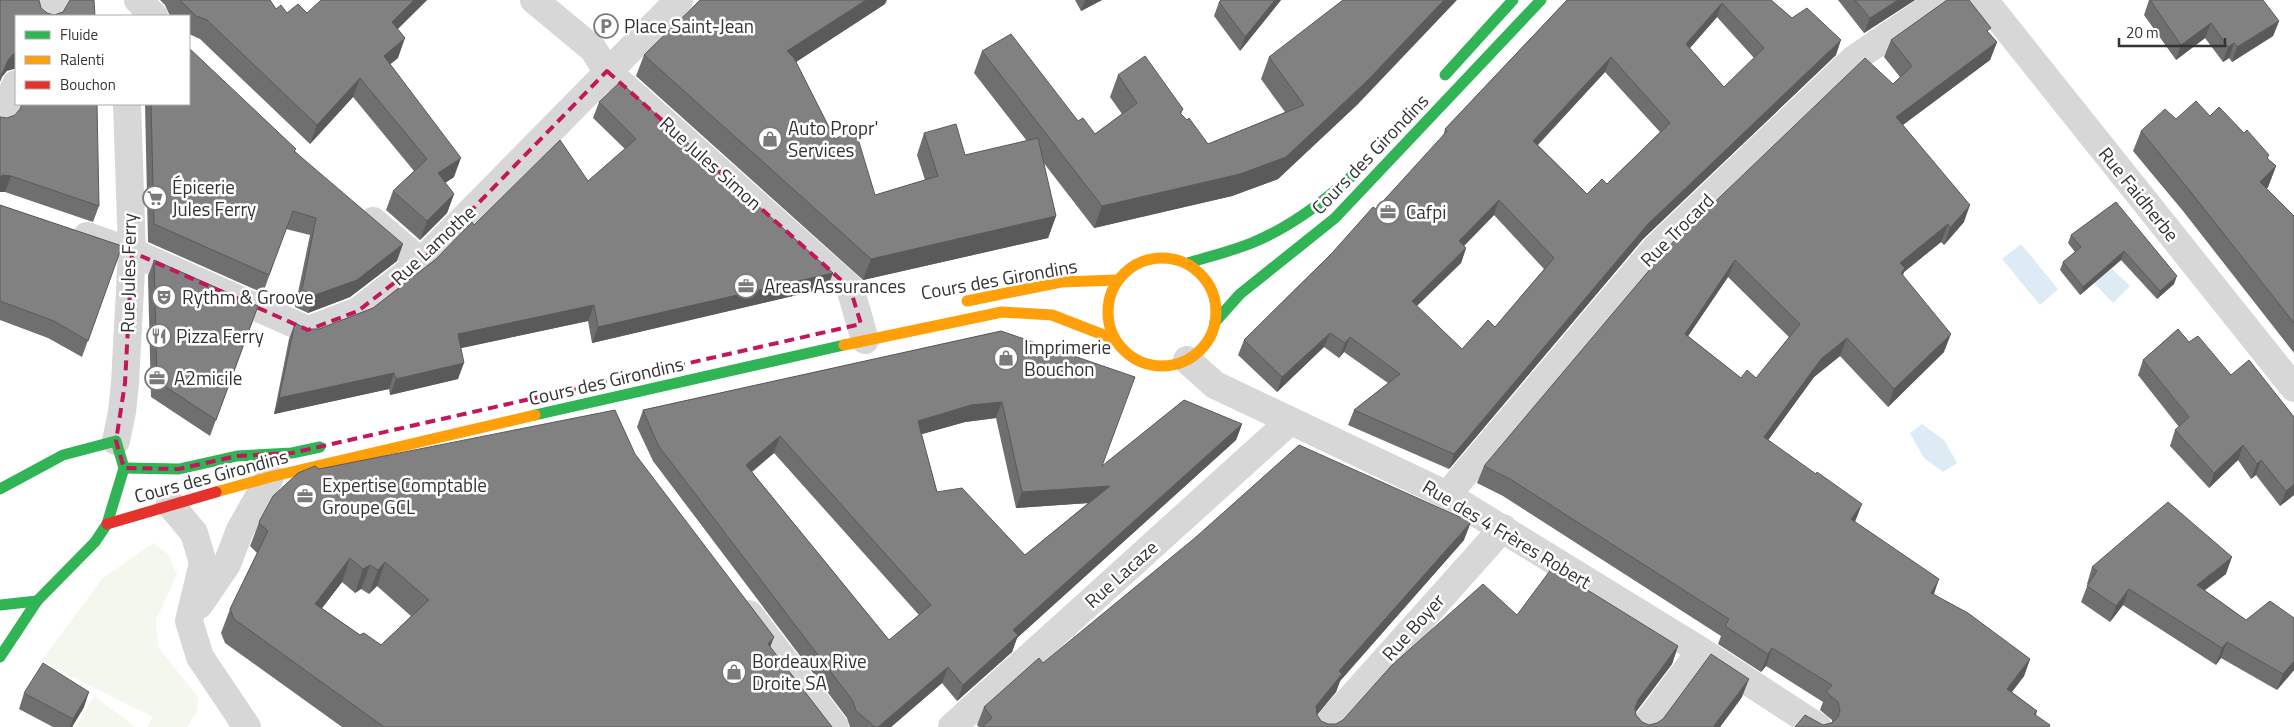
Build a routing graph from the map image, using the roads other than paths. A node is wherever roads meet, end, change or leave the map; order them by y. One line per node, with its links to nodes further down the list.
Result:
1 (56, 0): 10 (street)
2 (123, 0): 11 (street)
3 (138, 0): 12 (street)
4 (534, 0): 13 (street, Rue Jules Simon)
5 (678, 0): 13 (street, Rue Lamothe)
6 (1513, 0): 14 (main road, Cours des Girondins)
7 (1541, 0): 26 (main road, Cours des Girondins)
8 (1941, 0): 37 (street, Rue Trocard)
9 (1984, 0): 30 (street, Rue Faidherbe)
10 (48, 15)
11 (124, 15)
12 (153, 15)
13 (607, 71): 22 (street, Rue Lamothe); 27 (street, Rue Jules Simon)
14 (1440, 80)
15 (15, 86): 17 (street)
16 (127, 105): 21 (street, Rue Jules Ferry)
17 (0, 119)
18 (1360, 168): 23 (main road, Cours des Girondins)
19 (356, 205): 22 (street)
20 (62, 228): 21 (street, Rue Lamothe)
21 (132, 252): 22 (street, Rue Lamothe); 32 (street, Rue Jules Ferry)
22 (420, 262)
23 (1188, 264): 24 (main road, Cours des Girondins); 26 (main road, Cours des Girondins)
24 (1118, 280): 25 (main road, Cours des Girondins); 28 (main road, Cours des Girondins)
25 (954, 304)
26 (1215, 322): 29 (main road, Cours des Girondins)
27 (862, 328): 28 (main road, Cours des Girondins); 35 (main road, Cours des Girondins)
28 (1114, 339): 29 (main road, Cours des Girondins)
29 (1187, 360): 31 (street, Rue des 4 Frères Robert)
30 (2294, 388)
31 (1290, 421): 37 (street, Rue des 4 Frères Robert); 49 (street, Rue Lacaze)
32 (116, 441): 34 (main road); 36 (main road)
33 (330, 445): 34 (main road, Cours des Girondins)
34 (124, 468): 39 (main road)
35 (270, 477): 38 (main road, Cours des Girondins); 44 (street)
36 (0, 489)
37 (1447, 495): 40 (street, Rue des 4 Frères Robert)
38 (170, 504): 39 (main road, Cours des Girondins); 44 (street)
39 (107, 524): 42 (main road)
40 (1502, 528): 45 (street, Rue des 4 Frères Robert); 50 (street, Rue Boyer)
41 (734, 594): 48 (street)
42 (37, 601): 43 (main road); 46 (main road)
43 (0, 605)
44 (189, 621): 47 (street)
45 (1701, 651): 51 (street); 52 (street, Rue des 4 Frères Robert)
46 (0, 657)
47 (240, 718)
48 (835, 727)
49 (952, 727)
50 (1325, 727)
51 (1644, 727)
52 (1818, 727)

